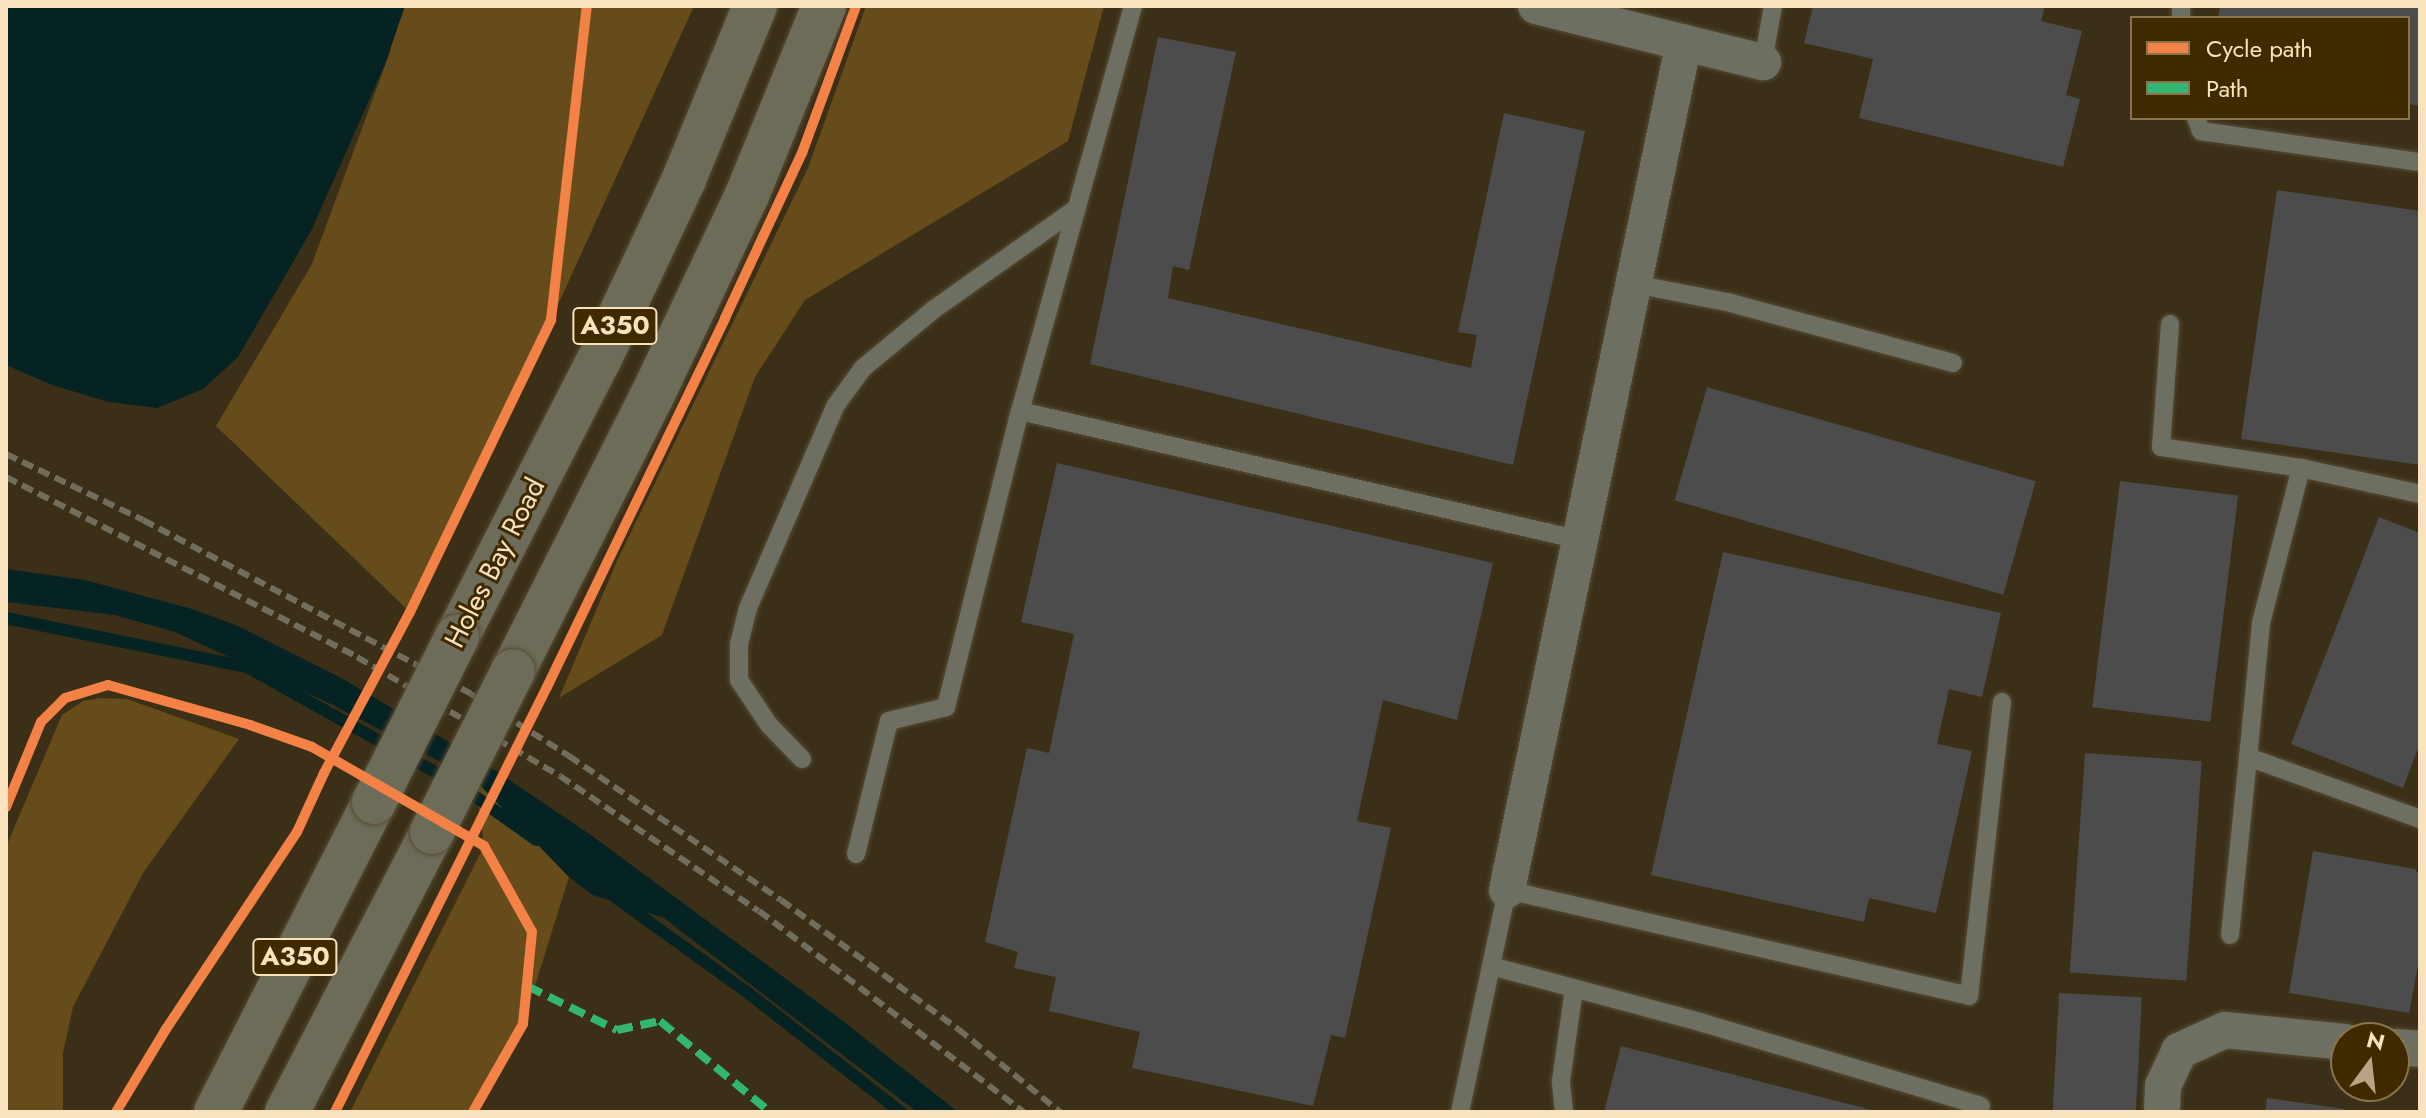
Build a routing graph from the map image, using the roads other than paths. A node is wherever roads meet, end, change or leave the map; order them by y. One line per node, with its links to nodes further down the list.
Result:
1 (755, 6): 29 (highway, Holes Bay Road / A350, bridge)
2 (824, 6): 30 (highway, A350, bridge)
3 (1133, 6): 10 (lane)
4 (1536, 6): 6 (street)
5 (1773, 6): 7 (lane)
6 (1684, 42): 7 (street); 11 (street)
7 (1763, 62)
8 (2197, 120): 9 (lane)
9 (2420, 162)
10 (1077, 208): 14 (lane); 20 (lane)
11 (1634, 284): 13 (lane); 17 (street)
12 (2170, 324): 15 (lane)
13 (1953, 363)
14 (1020, 411): 17 (lane); 22 (lane)
15 (2301, 468): 16 (lane); 19 (lane)
16 (2420, 494)
17 (1580, 540): 23 (street)
18 (2002, 702): 23 (lane)
19 (2248, 757): 21 (lane); 24 (lane)
20 (802, 759)
21 (2420, 819)
22 (856, 854)
23 (1507, 890): 25 (lane)
24 (2230, 935)
25 (1491, 966): 26 (lane); 31 (lane)
26 (1574, 989): 28 (lane); 32 (lane)
27 (2330, 1040): 33 (street)
28 (1981, 1106)
29 (216, 1112)
30 (287, 1112)
31 (1460, 1112)
32 (1564, 1112)
33 (2162, 1112)

